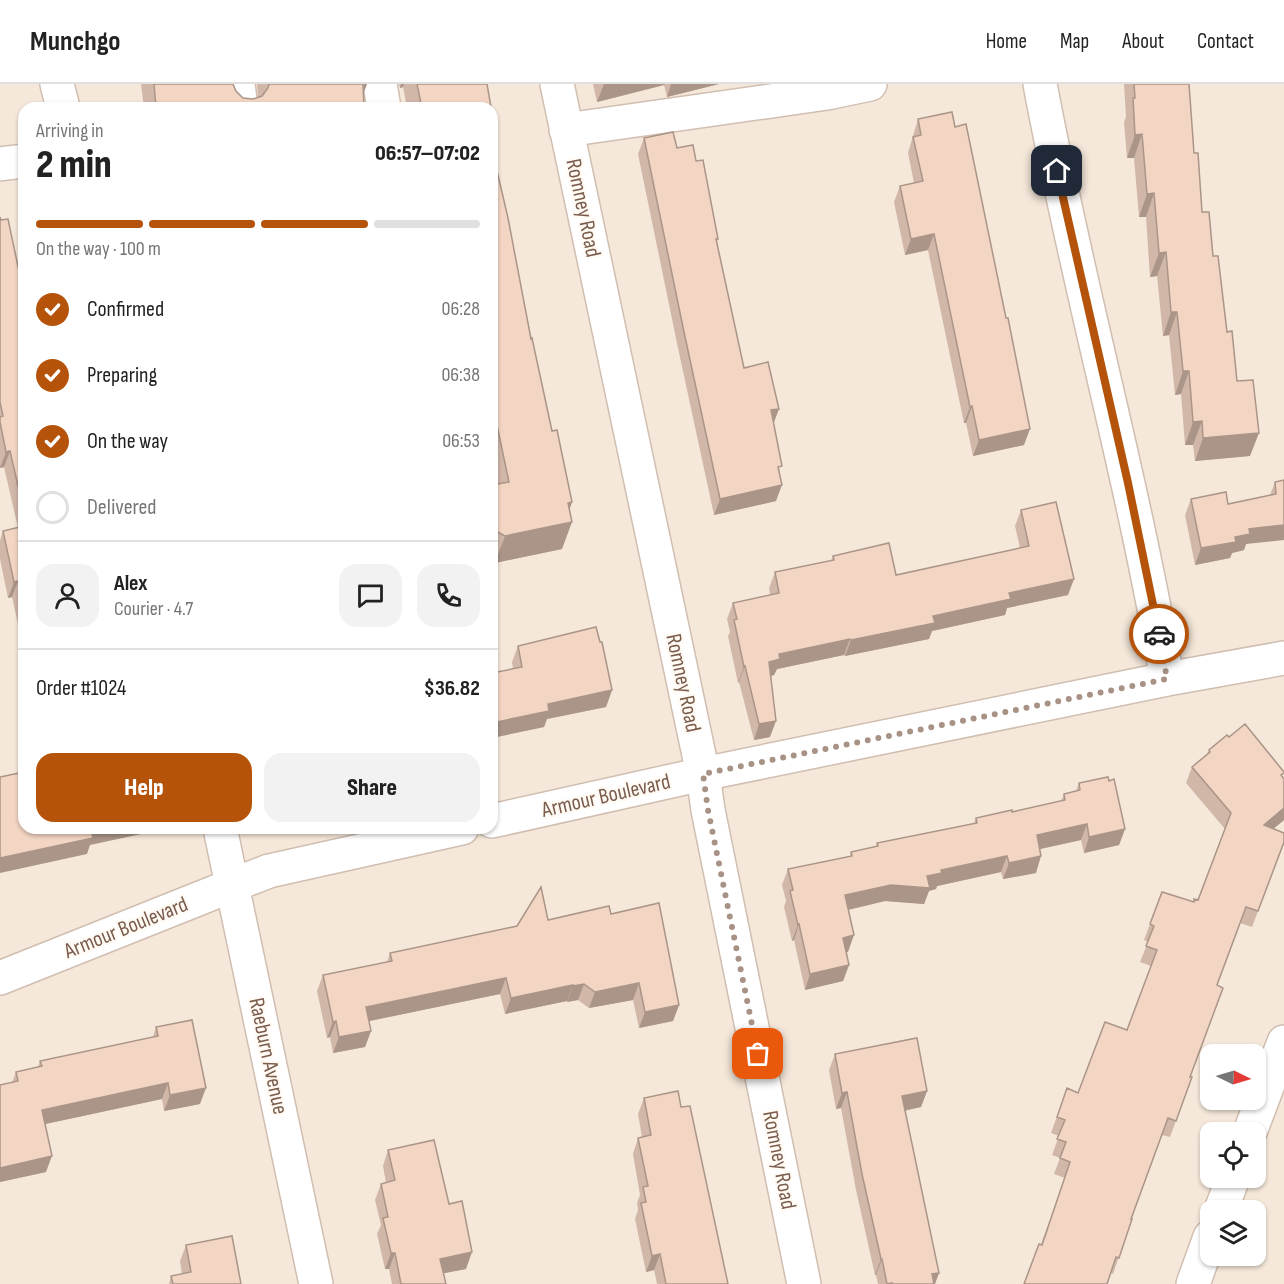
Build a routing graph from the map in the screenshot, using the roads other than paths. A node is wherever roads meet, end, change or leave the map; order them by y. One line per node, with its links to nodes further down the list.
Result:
1 (57, 84): 7 (street)
2 (238, 84): 8 (street)
3 (380, 84): 9 (street)
4 (557, 84): 10 (street, Romney Road)
5 (870, 84): 10 (street)
6 (1040, 84): 14 (street)
7 (62, 102)
8 (241, 102)
9 (383, 102)
10 (566, 130): 15 (street, Romney Road)
11 (18, 162): 12 (street)
12 (0, 164)
13 (1284, 658): 14 (street, Armour Boulevard)
14 (1167, 679): 15 (street, Armour Boulevard)
15 (703, 774): 16 (street, Armour Boulevard); 25 (street, Romney Road)
16 (498, 820)
17 (221, 834): 19 (street, Raeburn Avenue)
18 (435, 834): 19 (street, Armour Boulevard)
19 (232, 885): 20 (street, Armour Boulevard); 24 (street, Raeburn Avenue)
20 (0, 978)
21 (1284, 1042): 22 (street)
22 (1254, 1122)
23 (1200, 1265): 26 (street)
24 (316, 1284)
25 (804, 1284)
26 (1193, 1284)

